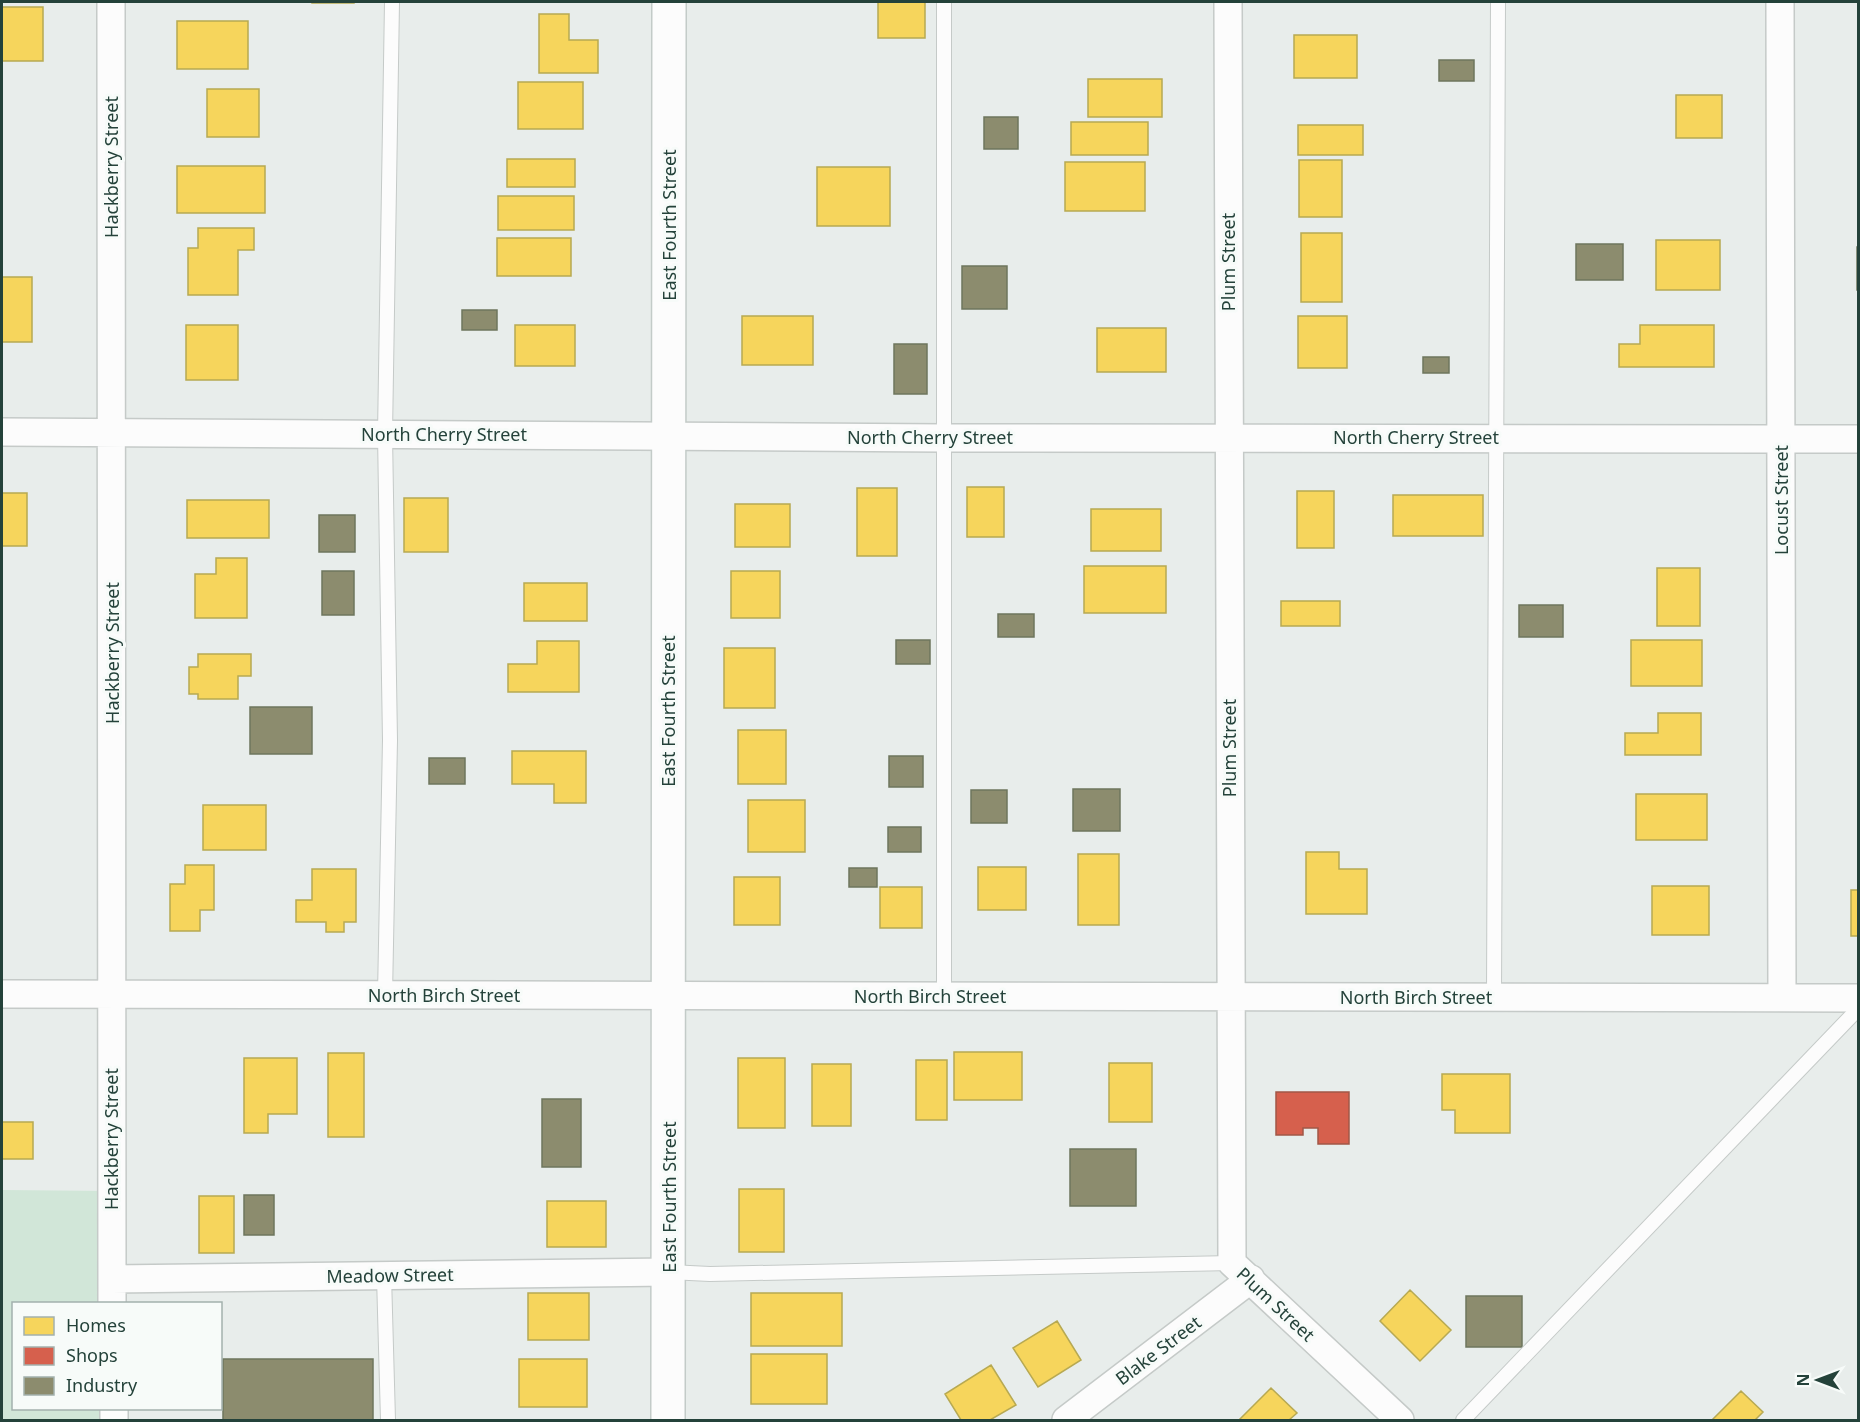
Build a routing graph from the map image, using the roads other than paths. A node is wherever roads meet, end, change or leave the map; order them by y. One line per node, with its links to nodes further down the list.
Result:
1 (111, 2): 9 (street, Hackberry Street)
2 (392, 2): 10 (lane)
3 (669, 2): 11 (main road, East Fourth Street)
4 (944, 2): 13 (lane)
5 (1228, 2): 12 (street, Plum Street)
6 (1498, 2): 14 (lane)
7 (1780, 2): 15 (street, Locust Street)
8 (2, 432): 9 (street, North Cherry Street)
9 (111, 433): 10 (street, North Cherry Street); 18 (street, Hackberry Street)
10 (385, 434): 11 (street, North Cherry Street); 19 (lane)
11 (669, 435): 13 (street, North Cherry Street); 20 (main road, East Fourth Street)
12 (1229, 437): 13 (street, North Cherry Street); 14 (street, North Cherry Street); 22 (street, Plum Street)
13 (944, 438): 21 (lane)
14 (1496, 438): 15 (street, North Cherry Street); 23 (lane)
15 (1781, 438): 16 (street, North Cherry Street); 24 (street, Locust Street)
16 (1858, 439)
17 (2, 994): 18 (street, North Birch Street)
18 (111, 995): 19 (street, North Birch Street); 29 (street, Hackberry Street)
19 (385, 995): 20 (street, North Birch Street)
20 (668, 995): 21 (street, North Birch Street); 27 (main road, East Fourth Street)
21 (944, 996): 22 (street, North Birch Street)
22 (1229, 997): 23 (street, North Birch Street); 26 (street, Plum Street)
23 (1494, 997): 24 (street, North Birch Street)
24 (1782, 998): 25 (street, North Birch Street)
25 (1856, 1002): 34 (lane)
26 (1242, 1271): 27 (lane); 32 (street, Blake Street); 33 (street, Plum Street)
27 (669, 1272): 28 (street, Meadow Street); 31 (main road, East Fourth Street)
28 (384, 1276): 29 (street, Meadow Street); 30 (lane)
29 (112, 1291)
30 (388, 1420)
31 (668, 1420)
32 (1065, 1420)
33 (1400, 1420)
34 (1463, 1420)

